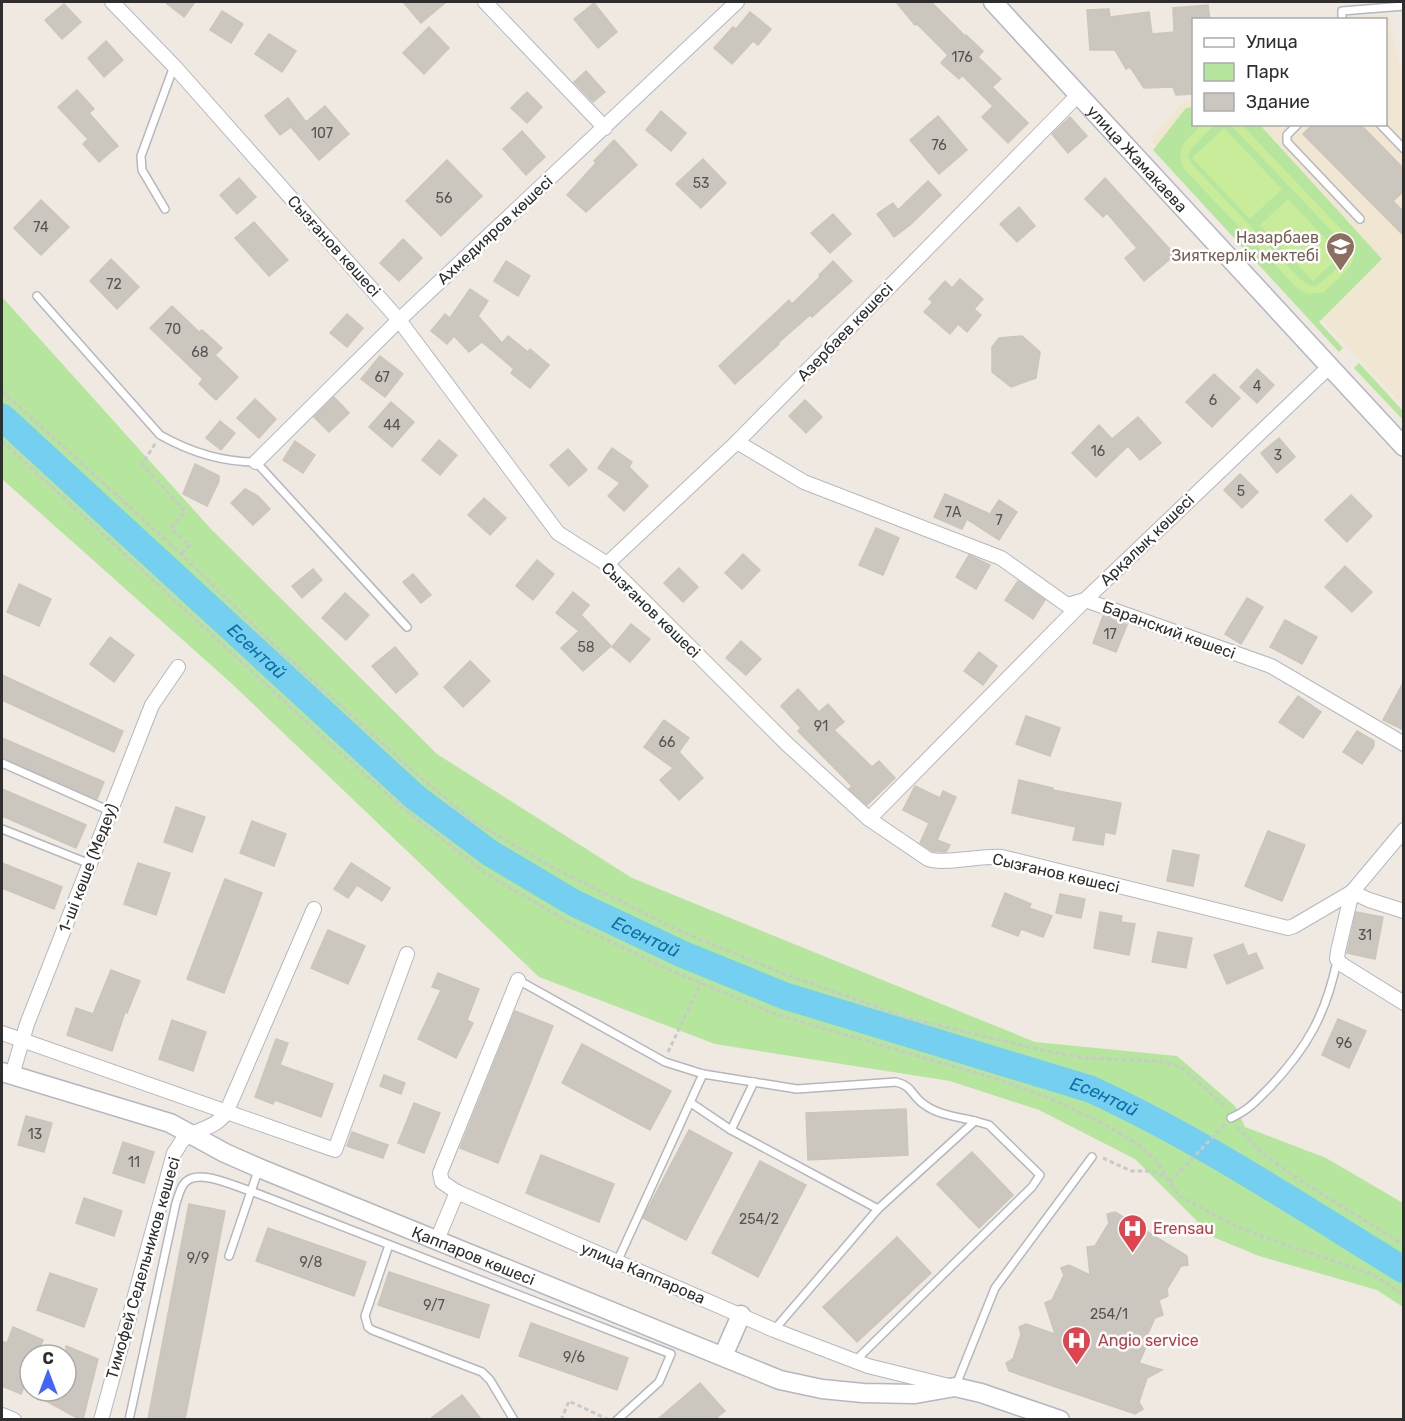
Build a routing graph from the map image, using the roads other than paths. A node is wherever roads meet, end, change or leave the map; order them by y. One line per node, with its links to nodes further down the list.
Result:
1 (112, 2): 7 (street, Сызғанов көшесі)
2 (485, 2): 11 (street)
3 (737, 2): 11 (street, Ахмедияров көшесі)
4 (993, 2): 8 (street, улица Жамакаева)
5 (1403, 8): 6 (lane)
6 (1342, 18)
7 (174, 66): 13 (lane); 16 (street, Сызғанов көшесі)
8 (1078, 94): 17 (street, улица Жамакаева); 18 (street, Азербаев көшесі)
9 (1296, 126): 14 (lane)
10 (1382, 126): 12 (lane)
11 (605, 128): 16 (street, Ахмедияров көшесі)
12 (1404, 149)
13 (165, 209)
14 (1360, 219)
15 (37, 296): 20 (lane)
16 (399, 320): 20 (street, Ахмедияров көшесі); 21 (street, Сызғанов көшесі)
17 (1329, 367): 19 (street, улица Жамакаева); 22 (street, Арқалық көшесі)
18 (737, 442): 21 (street, Азербаев көшесі); 22 (street, Баранский көшесі)
19 (1404, 447)
20 (256, 462): 23 (lane)
21 (607, 564): 28 (street, Сызғанов көшесі)
22 (1085, 600): 25 (street, Баранский көшесі); 28 (street, Арқалық көшесі)
23 (407, 627)
24 (178, 668): 27 (street, 1-ші көше (Медеу))
25 (1404, 744)
26 (2, 763): 27 (lane)
27 (110, 811): 31 (street, 1-ші көше (Медеу))
28 (869, 819): 32 (street, Сызғанов көшесі)
29 (2, 829): 31 (lane)
30 (1404, 830): 32 (street)
31 (90, 864): 40 (street, 1-ші көше (Медеу))
32 (1352, 892): 34 (street); 36 (street)
33 (314, 909): 45 (street)
34 (1404, 911)
35 (408, 954): 45 (street)
36 (1337, 959): 38 (street); 46 (lane)
37 (518, 980): 42 (lane); 53 (street, улица Каппарова)
38 (1404, 1003)
39 (2, 1033): 40 (street)
40 (23, 1041): 41 (street, 1-ші көше (Медеу)); 45 (street)
41 (7, 1074): 49 (street, Қаппаров көшесі)
42 (703, 1074): 43 (lane); 44 (lane)
43 (754, 1082): 47 (lane); 48 (lane)
44 (691, 1103): 48 (lane); 58 (lane)
45 (226, 1113): 49 (street, Тимофей Седельников көшесі)
46 (1231, 1118)
47 (975, 1121): 54 (lane); 63 (lane)
48 (731, 1130): 54 (lane)
49 (193, 1134): 51 (street, Қаппаров көшесі); 67 (street, Тимофей Седельников көшесі)
50 (1092, 1157): 64 (lane)
51 (259, 1168): 52 (lane); 55 (street, Қаппаров көшесі)
52 (250, 1191): 56 (lane); 57 (lane); 68 (lane)
53 (457, 1192): 55 (street); 58 (street, улица Каппарова)
54 (878, 1209): 61 (lane)
55 (437, 1240): 59 (street, Қаппаров көшесі)
56 (389, 1245): 59 (lane); 69 (lane)
57 (229, 1256)
58 (617, 1262): 60 (street, улица Каппарова)
59 (533, 1290): 62 (street, Қаппаров көшесі); 70 (lane)
60 (741, 1315): 61 (street, улица Каппарова); 62 (street)
61 (774, 1330): 63 (street, улица Каппарова)
62 (723, 1356): 64 (street, Қаппаров көшесі)
63 (856, 1360): 64 (street, Қаппаров көшесі)
64 (955, 1387): 71 (street, Қаппаров көшесі)
65 (2, 1415): 66 (street)
66 (14, 1419)
67 (101, 1419)
68 (129, 1419)
69 (514, 1419)
70 (617, 1419)
71 (1060, 1419)

